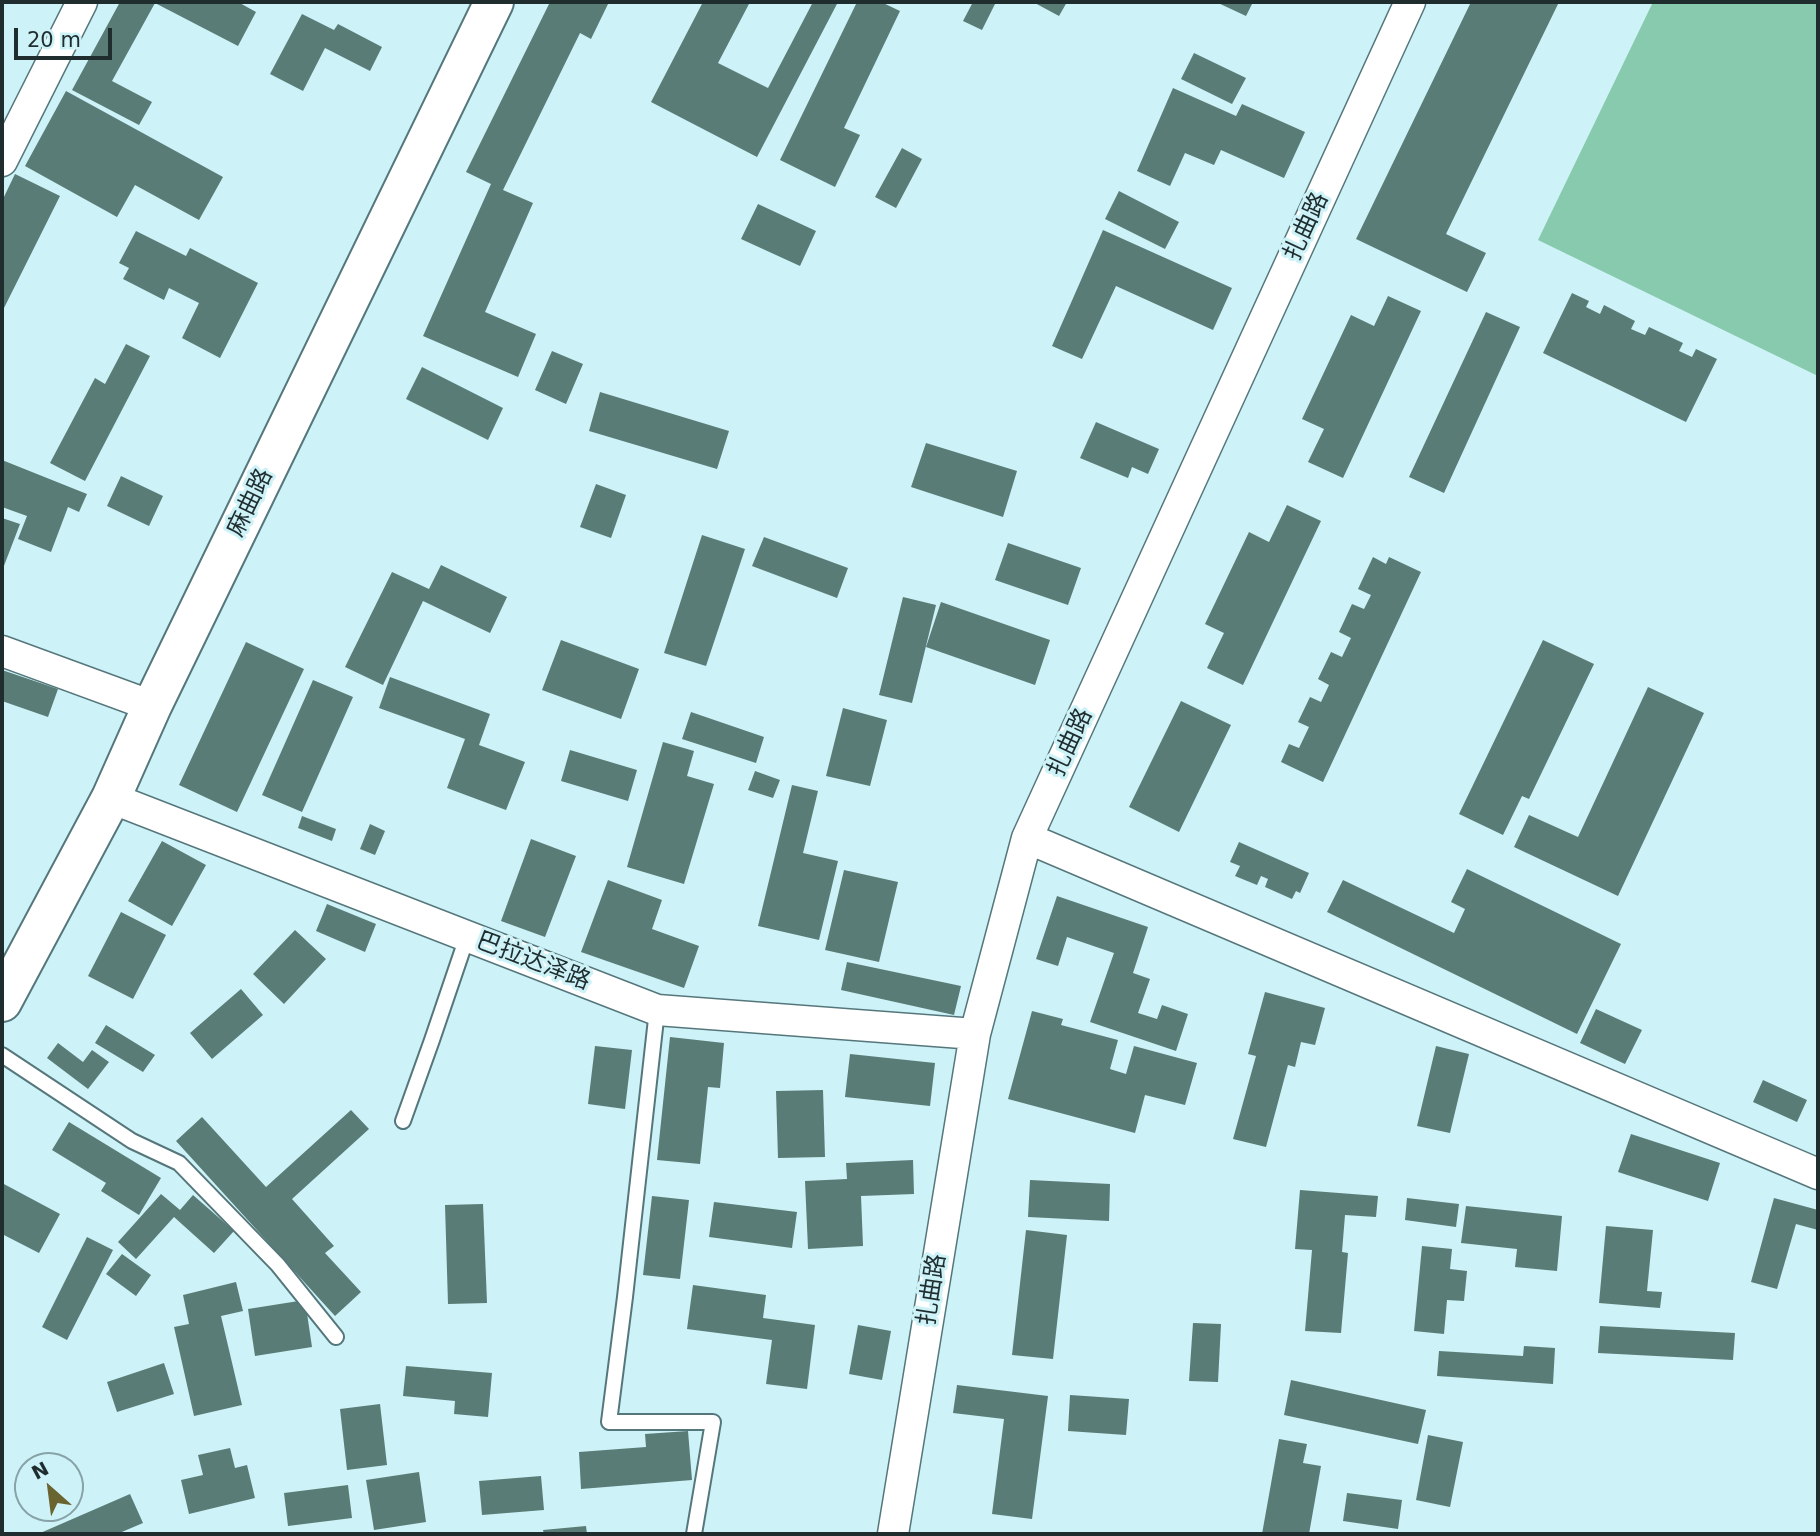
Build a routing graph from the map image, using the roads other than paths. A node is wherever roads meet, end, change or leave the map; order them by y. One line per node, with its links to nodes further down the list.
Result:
1 (82, 2): 4 (street)
2 (494, 2): 6 (main road, 麻曲路)
3 (1410, 2): 8 (street, 扎曲路)
4 (2, 161)
5 (2, 651): 6 (street)
6 (152, 706): 7 (main road, 麻曲路)
7 (111, 798): 9 (street, 巴拉达泽路); 10 (main road, 麻曲路)
8 (1027, 838): 12 (street, 扎曲路); 15 (street)
9 (467, 937): 11 (street, 巴拉达泽路); 14 (lane)
10 (2, 1002)
11 (657, 1010): 12 (street, 巴拉达泽路); 17 (lane)
12 (975, 1034): 18 (street, 扎曲路)
13 (2, 1055): 16 (lane)
14 (402, 1121)
15 (1818, 1174)
16 (336, 1337)
17 (694, 1534)
18 (893, 1534)

